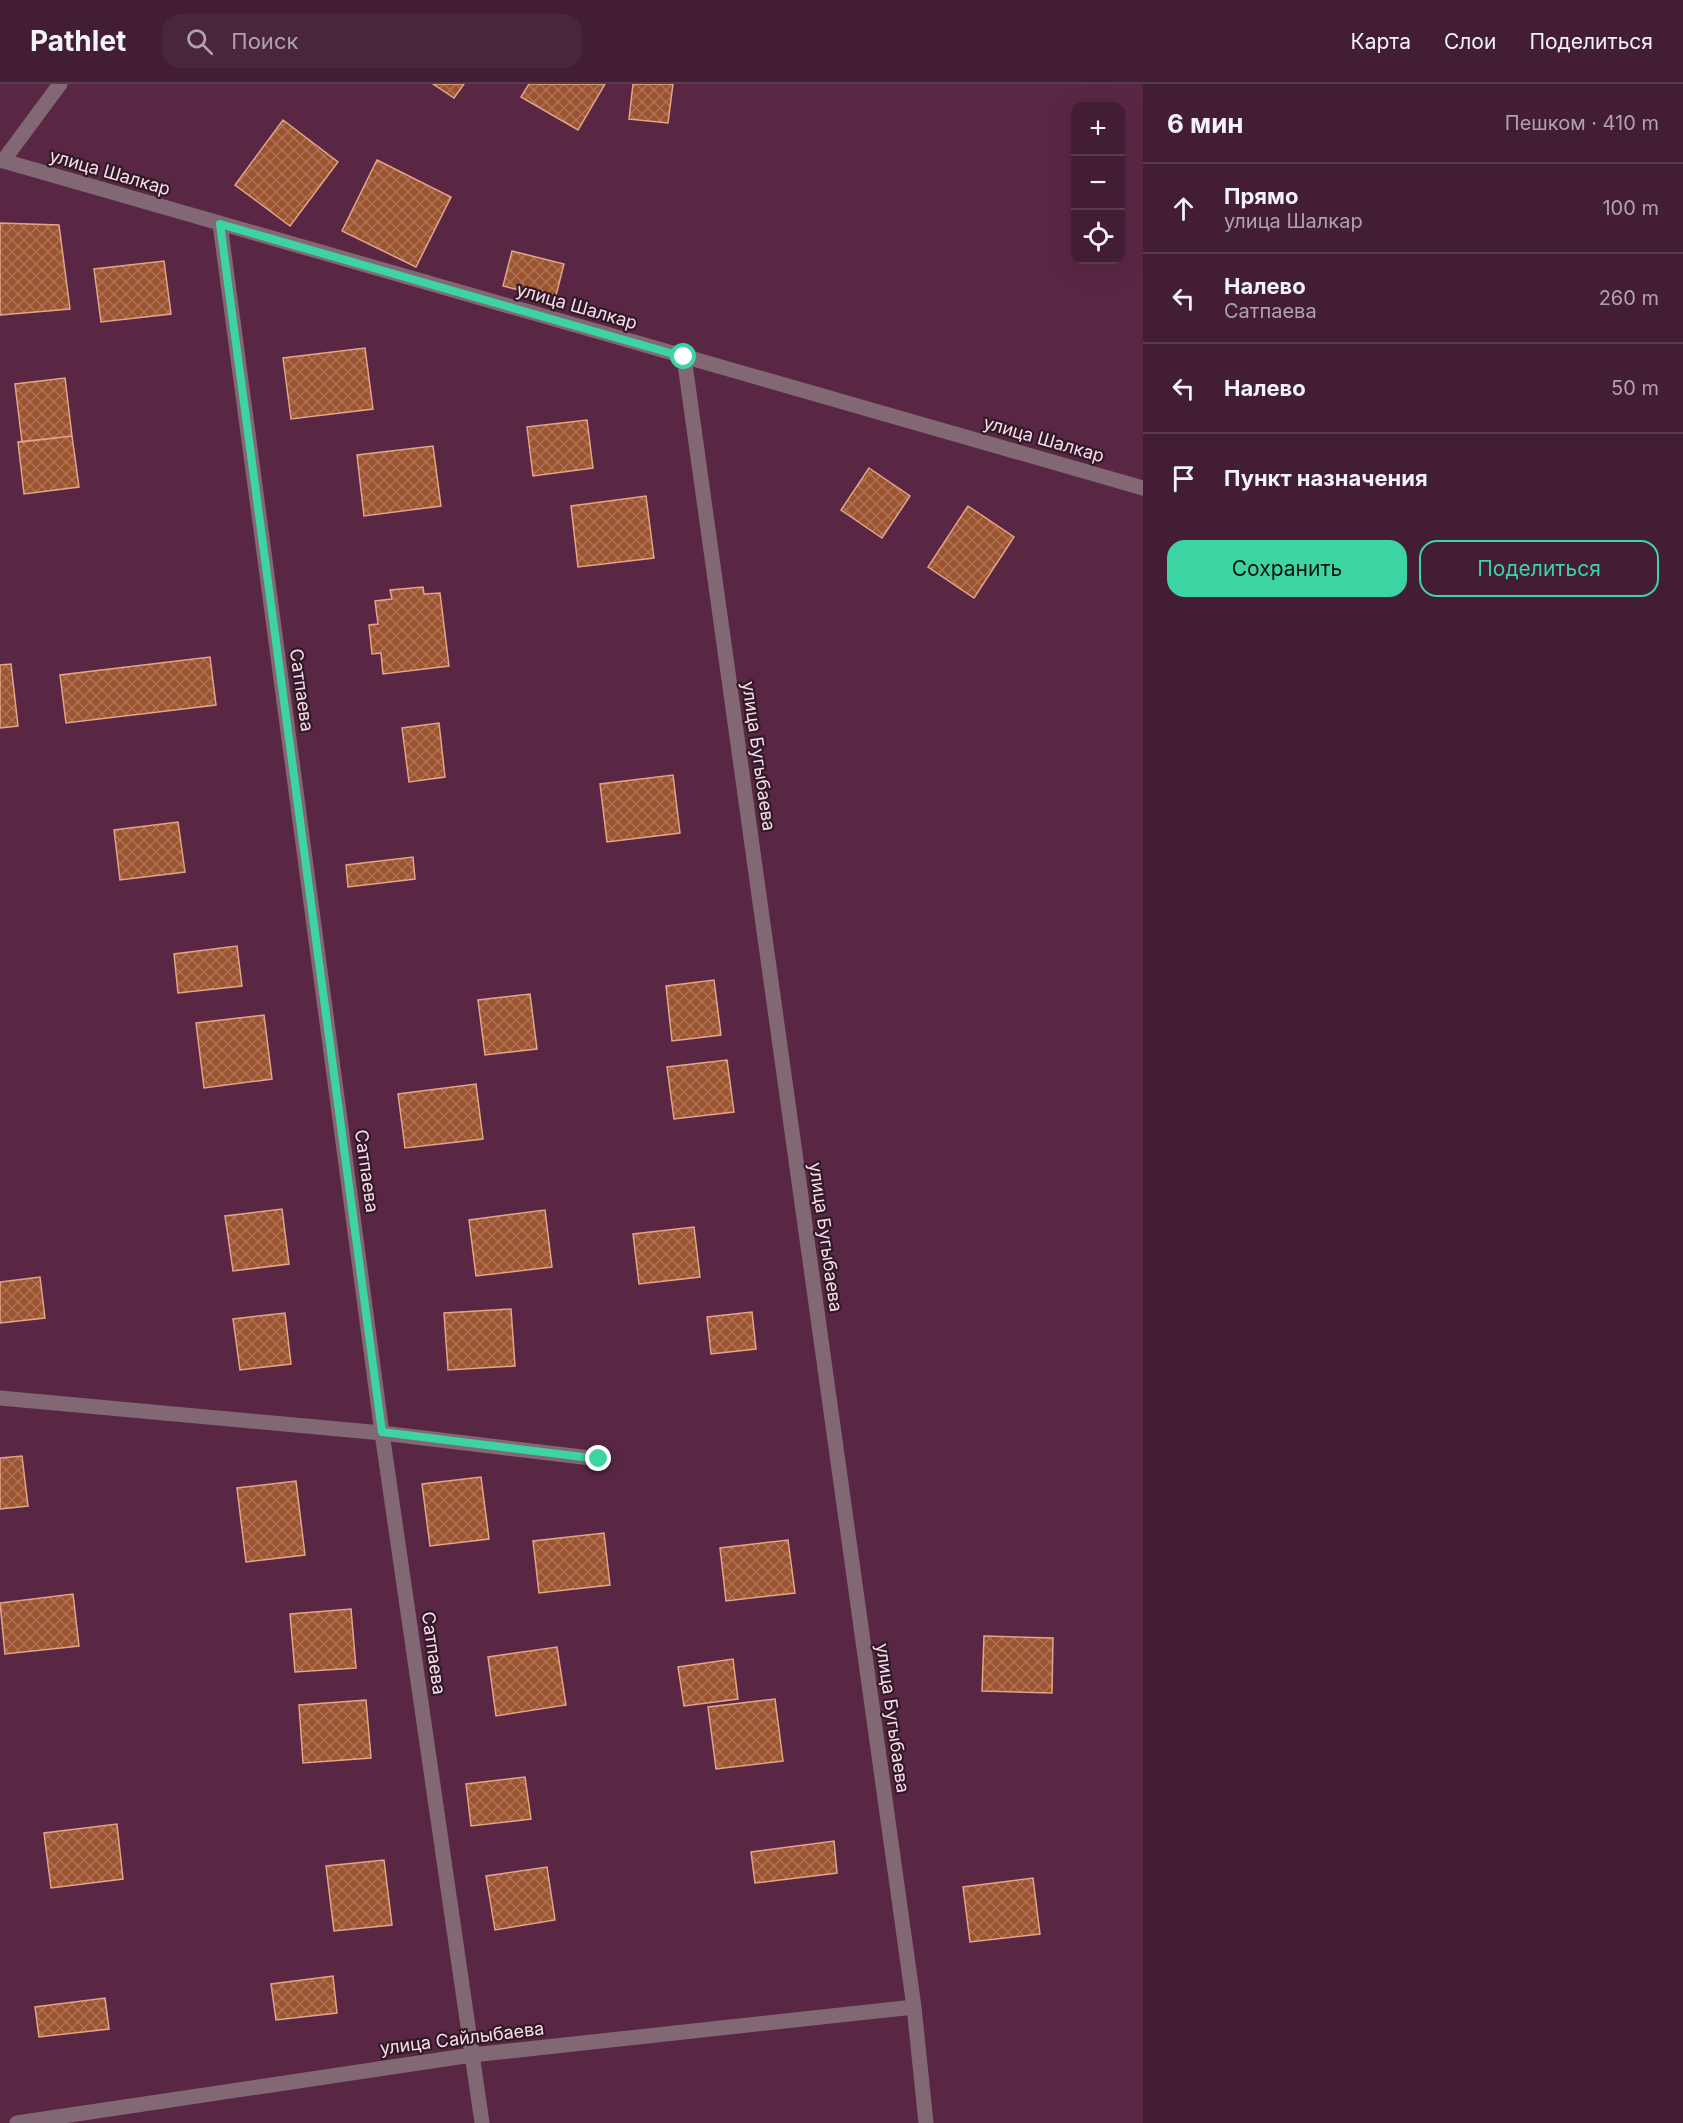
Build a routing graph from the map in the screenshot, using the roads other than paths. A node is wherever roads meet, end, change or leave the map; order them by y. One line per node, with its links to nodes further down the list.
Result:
1 (60, 84): 2 (street)
2 (2, 161): 3 (street, улица Шалкар)
3 (220, 224): 4 (street, улица Шалкар); 7 (street, Сатпаева)
4 (684, 357): 5 (street, улица Шалкар); 9 (street, улица Бугыбаева)
5 (1143, 488)
6 (0, 1398): 7 (street)
7 (382, 1432): 8 (street); 10 (street, Сатпаева)
8 (599, 1459)
9 (914, 2007): 10 (street, улица Сайлыбаева); 13 (street, улица Бугыбаева)
10 (472, 2055): 11 (street, улица Сайлыбаева); 12 (street, Сатпаева)
11 (17, 2123)
12 (482, 2123)
13 (926, 2123)

